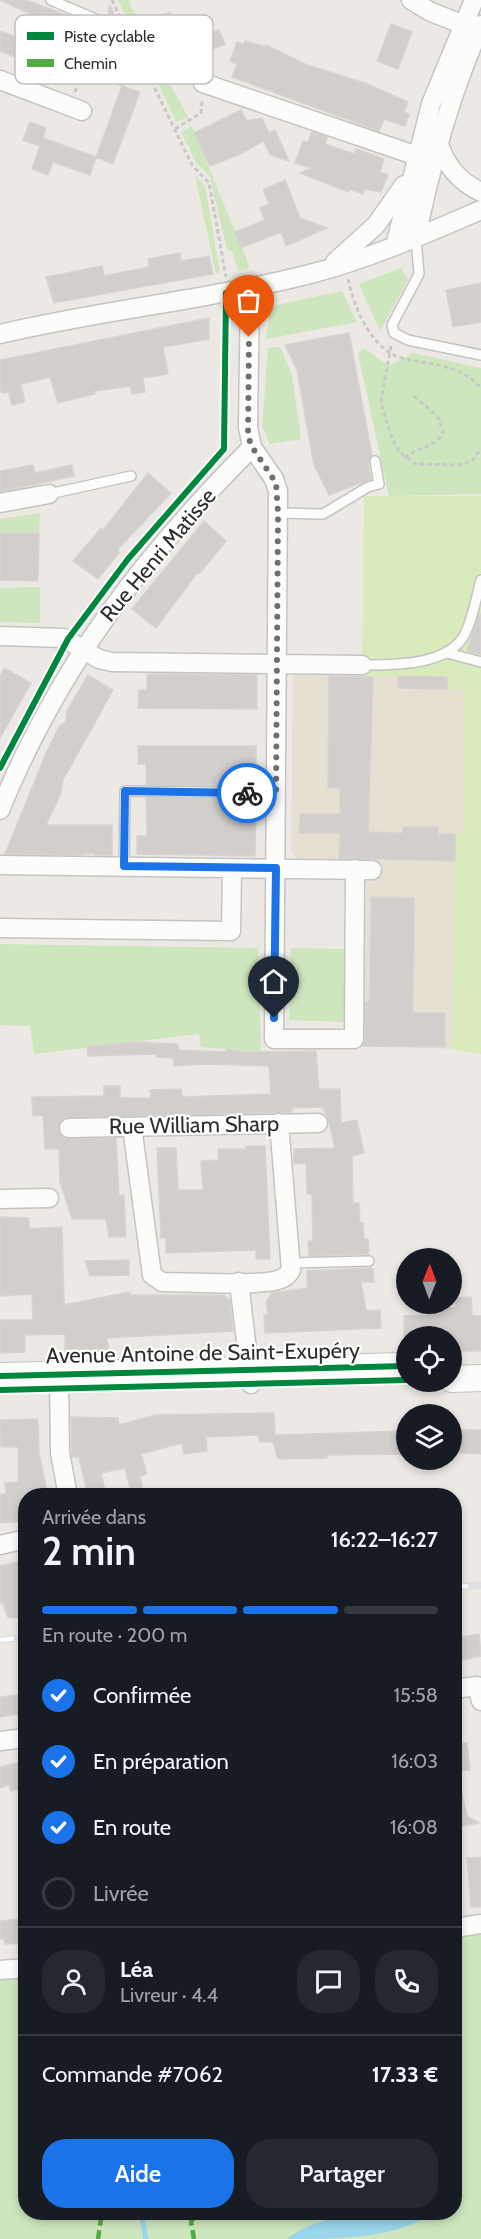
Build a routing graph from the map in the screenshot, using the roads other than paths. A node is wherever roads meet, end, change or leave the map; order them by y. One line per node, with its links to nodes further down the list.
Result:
1 (51, 0): 4 (lane)
2 (411, 0): 5 (street)
3 (474, 0): 5 (street)
4 (86, 15)
5 (474, 27): 6 (street)
6 (468, 50): 10 (street); 11 (street)
7 (0, 80): 9 (street)
8 (206, 84): 11 (street)
9 (76, 108)
10 (438, 141): 11 (street); 12 (street)
11 (421, 163): 14 (street); 15 (street); 16 (street)
12 (481, 192)
13 (481, 210): 14 (street)
14 (416, 238): 15 (street); 19 (lane)
15 (395, 246): 16 (street)
16 (326, 270): 17 (street)
17 (250, 288): 18 (street); 20 (street)
18 (0, 334)
19 (481, 355)
20 (252, 447): 25 (street); 28 (street, Rue Henri Matisse)
21 (375, 461): 25 (lane)
22 (131, 476): 23 (lane)
23 (49, 494): 24 (street)
24 (0, 504)
25 (278, 513): 31 (street)
26 (481, 580): 29 (lane)
27 (0, 636): 28 (street)
28 (83, 649): 31 (street); 34 (street, Rue Henri Matisse)
29 (447, 653): 30 (lane); 32 (lane)
30 (481, 662)
31 (277, 663): 32 (street); 33 (street)
32 (362, 665)
33 (276, 793): 36 (lane); 38 (street)
34 (0, 810)
35 (0, 865): 36 (street)
36 (124, 866): 37 (street)
37 (232, 868): 38 (street); 39 (street)
38 (276, 868): 38 (street)
39 (0, 928)
40 (279, 1123): 41 (street, Rue William Sharp); 42 (street, Rue William Sharp); 47 (street)
41 (318, 1123)
42 (132, 1127): 43 (street, Rue William Sharp); 48 (street)
43 (69, 1128)
44 (49, 1198): 45 (street)
45 (0, 1199)
46 (369, 1261): 47 (lane)
47 (292, 1263): 48 (street)
48 (239, 1282): 53 (street)
49 (462, 1365): 50 (main road)
50 (481, 1365)
51 (396, 1367): 53 (main road, Avenue Antoine de Saint-Exupéry)
52 (0, 1377): 57 (main road, Avenue Antoine de Saint-Exupéry)
53 (250, 1377): 56 (main road, Avenue Antoine de Saint-Exupéry); 57 (main road, Avenue Antoine de Saint-Exupéry)
54 (481, 1378): 55 (main road)
55 (462, 1379)
56 (396, 1380)
57 (59, 1382): 58 (main road, Avenue Antoine de Saint-Exupéry); 59 (street)
58 (0, 1390)
59 (67, 1488)
60 (18, 1541): 61 (street)
61 (0, 1545)
62 (462, 1688): 63 (street)
63 (481, 1701)
64 (18, 1739): 65 (street)
65 (0, 1741)
66 (481, 1924): 67 (street)
67 (462, 1927)
68 (18, 1969): 69 (street)
69 (0, 1970)

